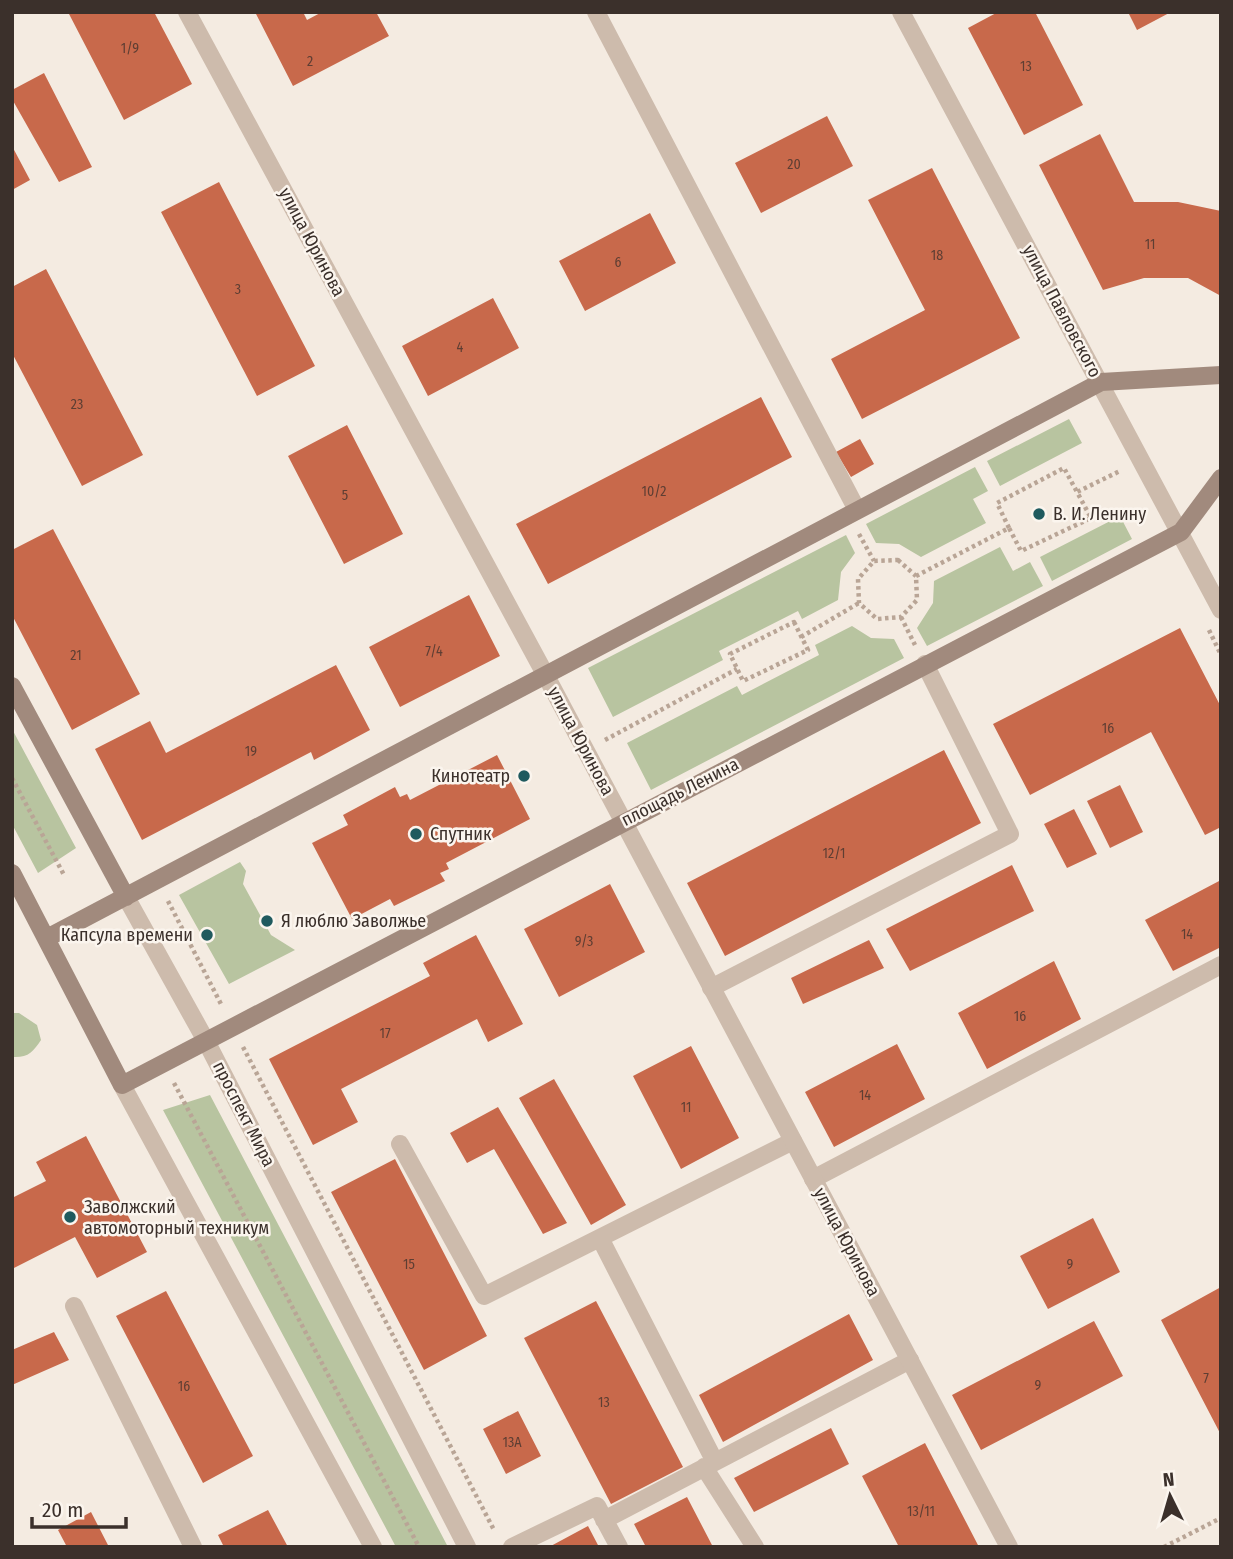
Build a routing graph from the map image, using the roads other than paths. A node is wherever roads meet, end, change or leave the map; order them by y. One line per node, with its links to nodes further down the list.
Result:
1 (187, 12): 11 (street, улица Юринова)
2 (596, 12): 7 (street)
3 (901, 12): 5 (street, улица Павловского)
4 (1221, 375): 5 (street)
5 (1101, 382): 7 (street); 8 (street, улица Павловского)
6 (1221, 478): 8 (street, площадь Ленина)
7 (857, 510): 11 (street)
8 (1181, 531): 9 (street, улица Павловского); 10 (street, площадь Ленина)
9 (1221, 610)
10 (925, 664): 13 (street, площадь Ленина); 18 (street)
11 (545, 674): 13 (street, улица Юринова); 15 (street)
12 (12, 686): 15 (street, проспект Мира)
13 (623, 821): 18 (street, улица Юринова); 19 (street, площадь Ленина)
14 (12, 873): 16 (street)
15 (126, 897): 16 (street); 19 (street, проспект Мира)
16 (47, 938): 20 (street)
17 (1221, 965): 23 (street)
18 (712, 988): 21 (street, улица Юринова)
19 (206, 1041): 20 (street, площадь Ленина); 31 (street, проспект Мира)
20 (122, 1085): 30 (street)
21 (793, 1141): 23 (street, улица Юринова); 24 (street)
22 (400, 1144): 24 (street)
23 (813, 1179): 26 (street, улица Юринова)
24 (600, 1238): 27 (street)
25 (74, 1306): 29 (street)
26 (910, 1360): 27 (street); 35 (street, улица Юринова)
27 (709, 1464): 28 (street); 34 (street)
28 (604, 1520): 32 (street); 33 (street)
29 (193, 1547)
30 (373, 1547)
31 (467, 1547)
32 (512, 1547)
33 (619, 1547)
34 (755, 1547)
35 (1009, 1547)

